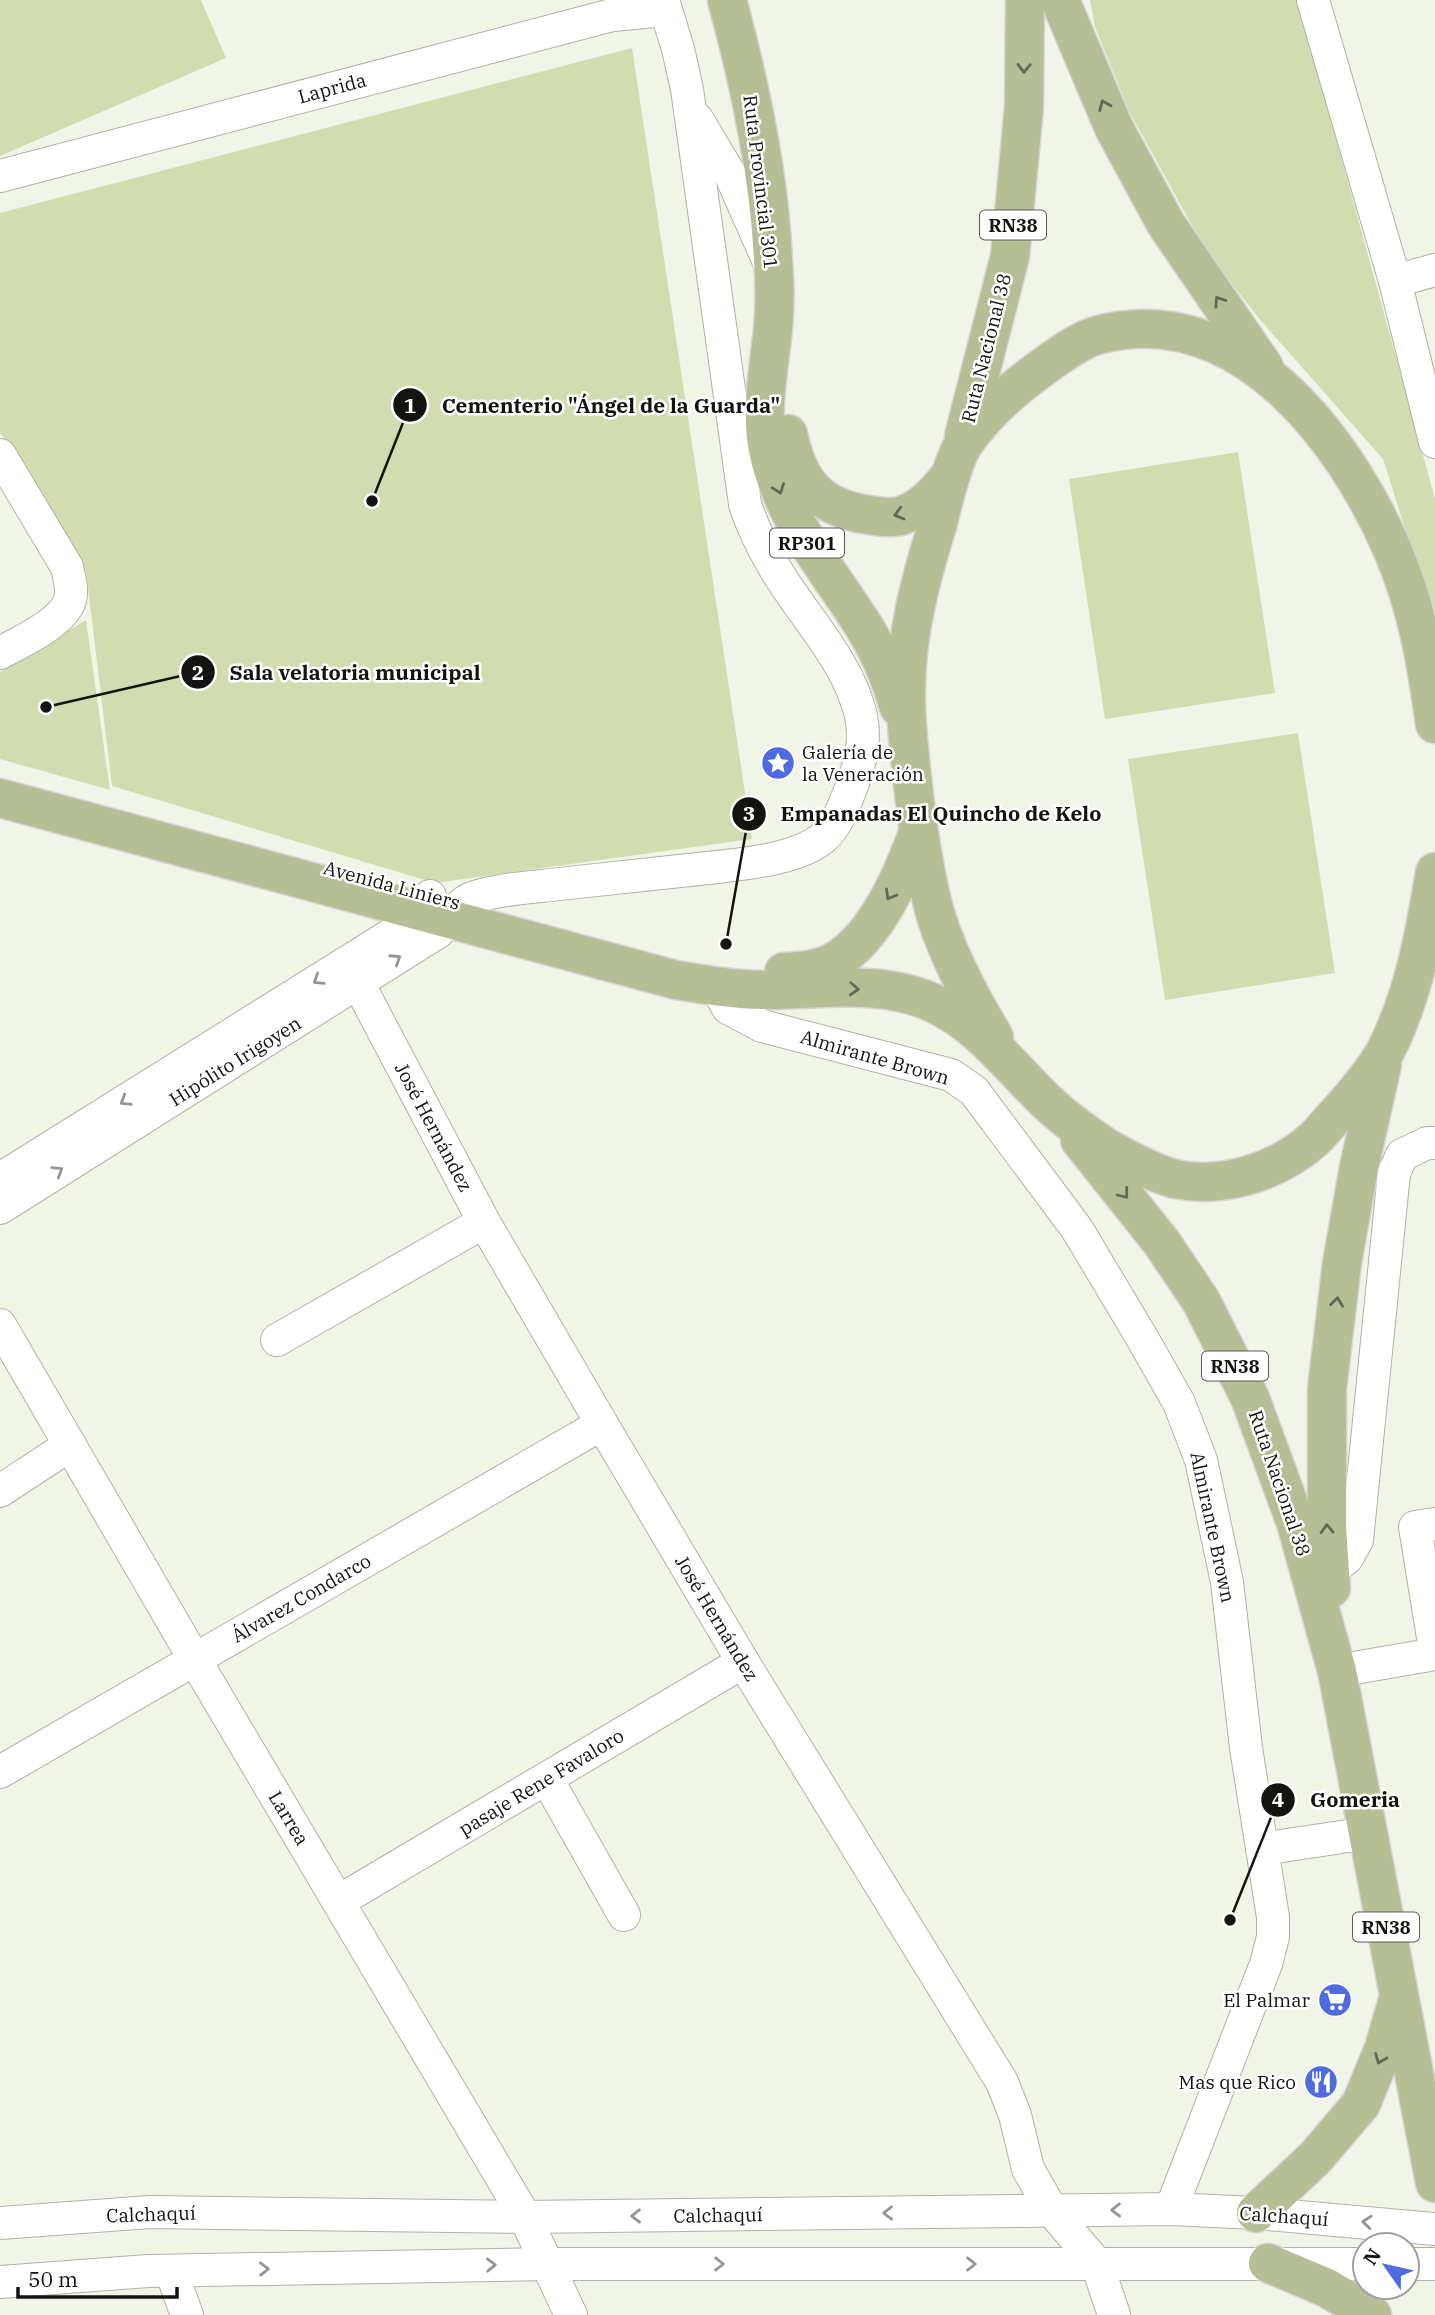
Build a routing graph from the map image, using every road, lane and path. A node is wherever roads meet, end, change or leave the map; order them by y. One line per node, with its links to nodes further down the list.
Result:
1 (727, 0): 9 (main road, Ruta Provincial 301 / RP301)
2 (1025, 0): 15 (main road, Ruta Nacional 38 / RN38, one-way to 15)
3 (1060, 0): 12 (main road, RN38, one-way to 3)
4 (1313, 0): 10 (street)
5 (665, 5): 6 (street); 7 (street, Laprida)
6 (690, 109): 9 (street); 24 (street)
7 (0, 176)
8 (1435, 270): 10 (street)
9 (774, 272): 11 (main road, Ruta Provincial 301 / RP301)
10 (1395, 281): 13 (street)
11 (773, 325): 15 (main road, Ruta Provincial 301 / RP301, one-way to 11); 19 (main road, Ruta Provincial 301 / RP301, one-way to 19)
12 (1271, 378): 15 (main road, RN38); 16 (main road, RN38)
13 (1435, 442)
14 (0, 455): 17 (street)
15 (957, 460): 19 (main road, RN38)
16 (1430, 652): 18 (main road, RN38)
17 (0, 653)
18 (1435, 724)
19 (908, 743): 22 (main road, RN38)
20 (0, 776): 24 (main road, Avenida Liniers)
21 (0, 798): 24 (main road, Avenida Liniers)
22 (918, 833): 26 (main road, one-way to 26); 29 (main road, RN38)
23 (1435, 872): 28 (main road, RN38)
24 (441, 908): 25 (street, Hipólito Irigoyen); 26 (main road, Avenida Liniers); 27 (main road, Avenida Liniers)
25 (352, 973): 32 (street, Hipólito Irigoyen, one-way to 32); 33 (street, Hipólito Irigoyen, one-way to 25); 34 (street, José Hernández)
26 (787, 981): 27 (main road, Avenida Liniers); 29 (main road, one-way to 29)
27 (716, 986): 49 (street, Almirante Brown)
28 (1385, 1050): 30 (main road, RN38); 41 (main road, Ruta Nacional 38 / RN38, one-way to 28)
29 (1008, 1060): 30 (main road, RN38)
30 (1049, 1104): 45 (main road, Ruta Nacional 38 / RN38, one-way to 45)
31 (1435, 1143): 41 (street)
32 (0, 1179)
33 (0, 1208)
34 (484, 1222): 36 (street); 37 (street, José Hernández)
35 (0, 1325): 38 (street, Larrea)
36 (277, 1340)
37 (602, 1424): 43 (street, Álvarez Condarco); 44 (street, José Hernández)
38 (70, 1444): 39 (street); 43 (street, Larrea)
39 (0, 1491)
40 (1435, 1524): 42 (street)
41 (1330, 1572): 45 (main road, Ruta Nacional 38 / RN38)
42 (1435, 1652): 45 (street)
43 (195, 1660): 46 (street, Álvarez Condarco); 50 (street, Larrea)
44 (743, 1662): 47 (street, pasaje Rene Favaloro); 55 (street, José Hernández)
45 (1337, 1671): 48 (main road, Ruta Nacional 38 / RN38)
46 (0, 1772)
47 (547, 1779): 50 (street, pasaje Rene Favaloro); 51 (street)
48 (1368, 1833): 49 (street); 52 (main road, Ruta Nacional 38 / RN38)
49 (1262, 1849): 54 (street, Almirante Brown)
50 (339, 1901): 57 (street, Larrea)
51 (624, 1915)
52 (1400, 1994): 53 (main road, Ruta Nacional 38 / RN38); 56 (main road, one-way to 56)
53 (1435, 2183)
54 (1171, 2209): 55 (street, Calchaquí, one-way to 55); 56 (street, Calchaquí)
55 (1052, 2211): 57 (street, Calchaquí, one-way to 57); 62 (street, José Hernández)
56 (1256, 2213): 59 (street, Calchaquí, one-way to 56)
57 (525, 2217): 58 (street, Calchaquí); 60 (street, Larrea)
58 (0, 2223)
59 (1435, 2229)
60 (547, 2263): 62 (street, one-way to 62); 64 (street, one-way to 60); 67 (street, Larrea)
61 (1268, 2263): 62 (street); 63 (street); 69 (main road)
62 (1097, 2264): 68 (street)
63 (1351, 2264)
64 (171, 2271): 65 (street); 66 (street)
65 (0, 2282)
66 (187, 2315)
67 (570, 2315)
68 (1114, 2315)
69 (1372, 2315)

